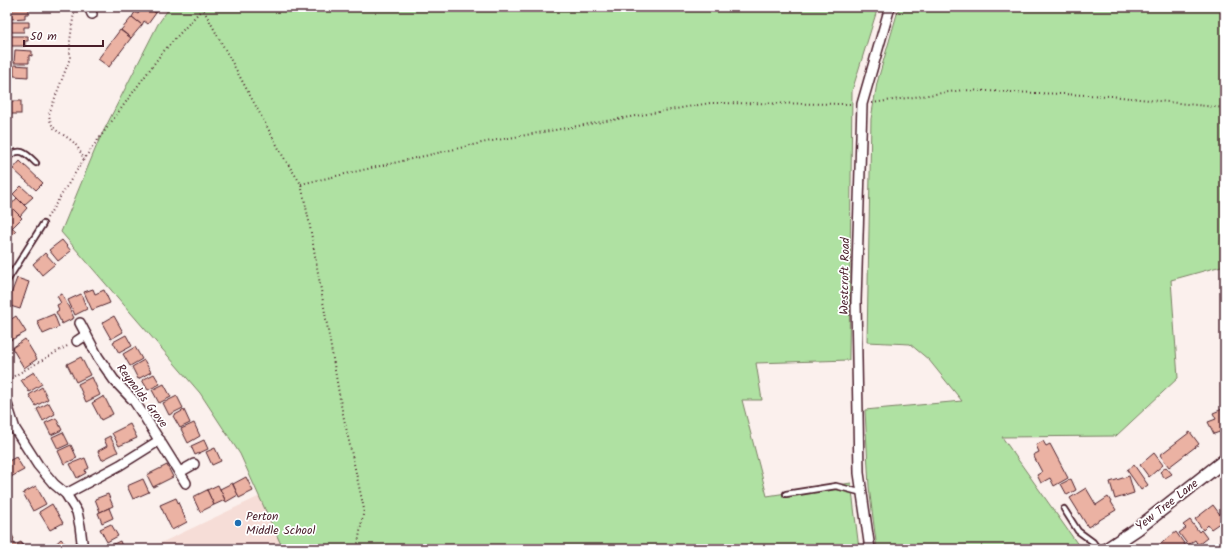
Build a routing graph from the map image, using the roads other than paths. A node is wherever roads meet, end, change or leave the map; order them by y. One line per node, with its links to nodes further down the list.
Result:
1 (890, 7): 17 (street, Westcroft Road)
2 (7, 158): 3 (lane)
3 (36, 163)
4 (43, 224): 5 (lane)
5 (7, 281)
6 (80, 323): 7 (street, Reynolds Grove)
7 (86, 335): 8 (street); 12 (street, Reynolds Grove)
8 (77, 341)
9 (7, 404): 10 (street)
10 (15, 429): 11 (street); 18 (street)
11 (7, 434)
12 (160, 440): 15 (street, Reynolds Grove); 18 (street)
13 (1225, 460): 24 (street, Yew Tree Lane)
14 (194, 464): 15 (street)
15 (180, 472): 16 (street, Reynolds Grove)
16 (186, 483)
17 (863, 493): 19 (lane); 22 (street, Westcroft Road)
18 (66, 494): 21 (street)
19 (786, 494)
20 (1064, 509): 23 (lane)
21 (80, 549)
22 (870, 549)
23 (1098, 549)
24 (1107, 549)

